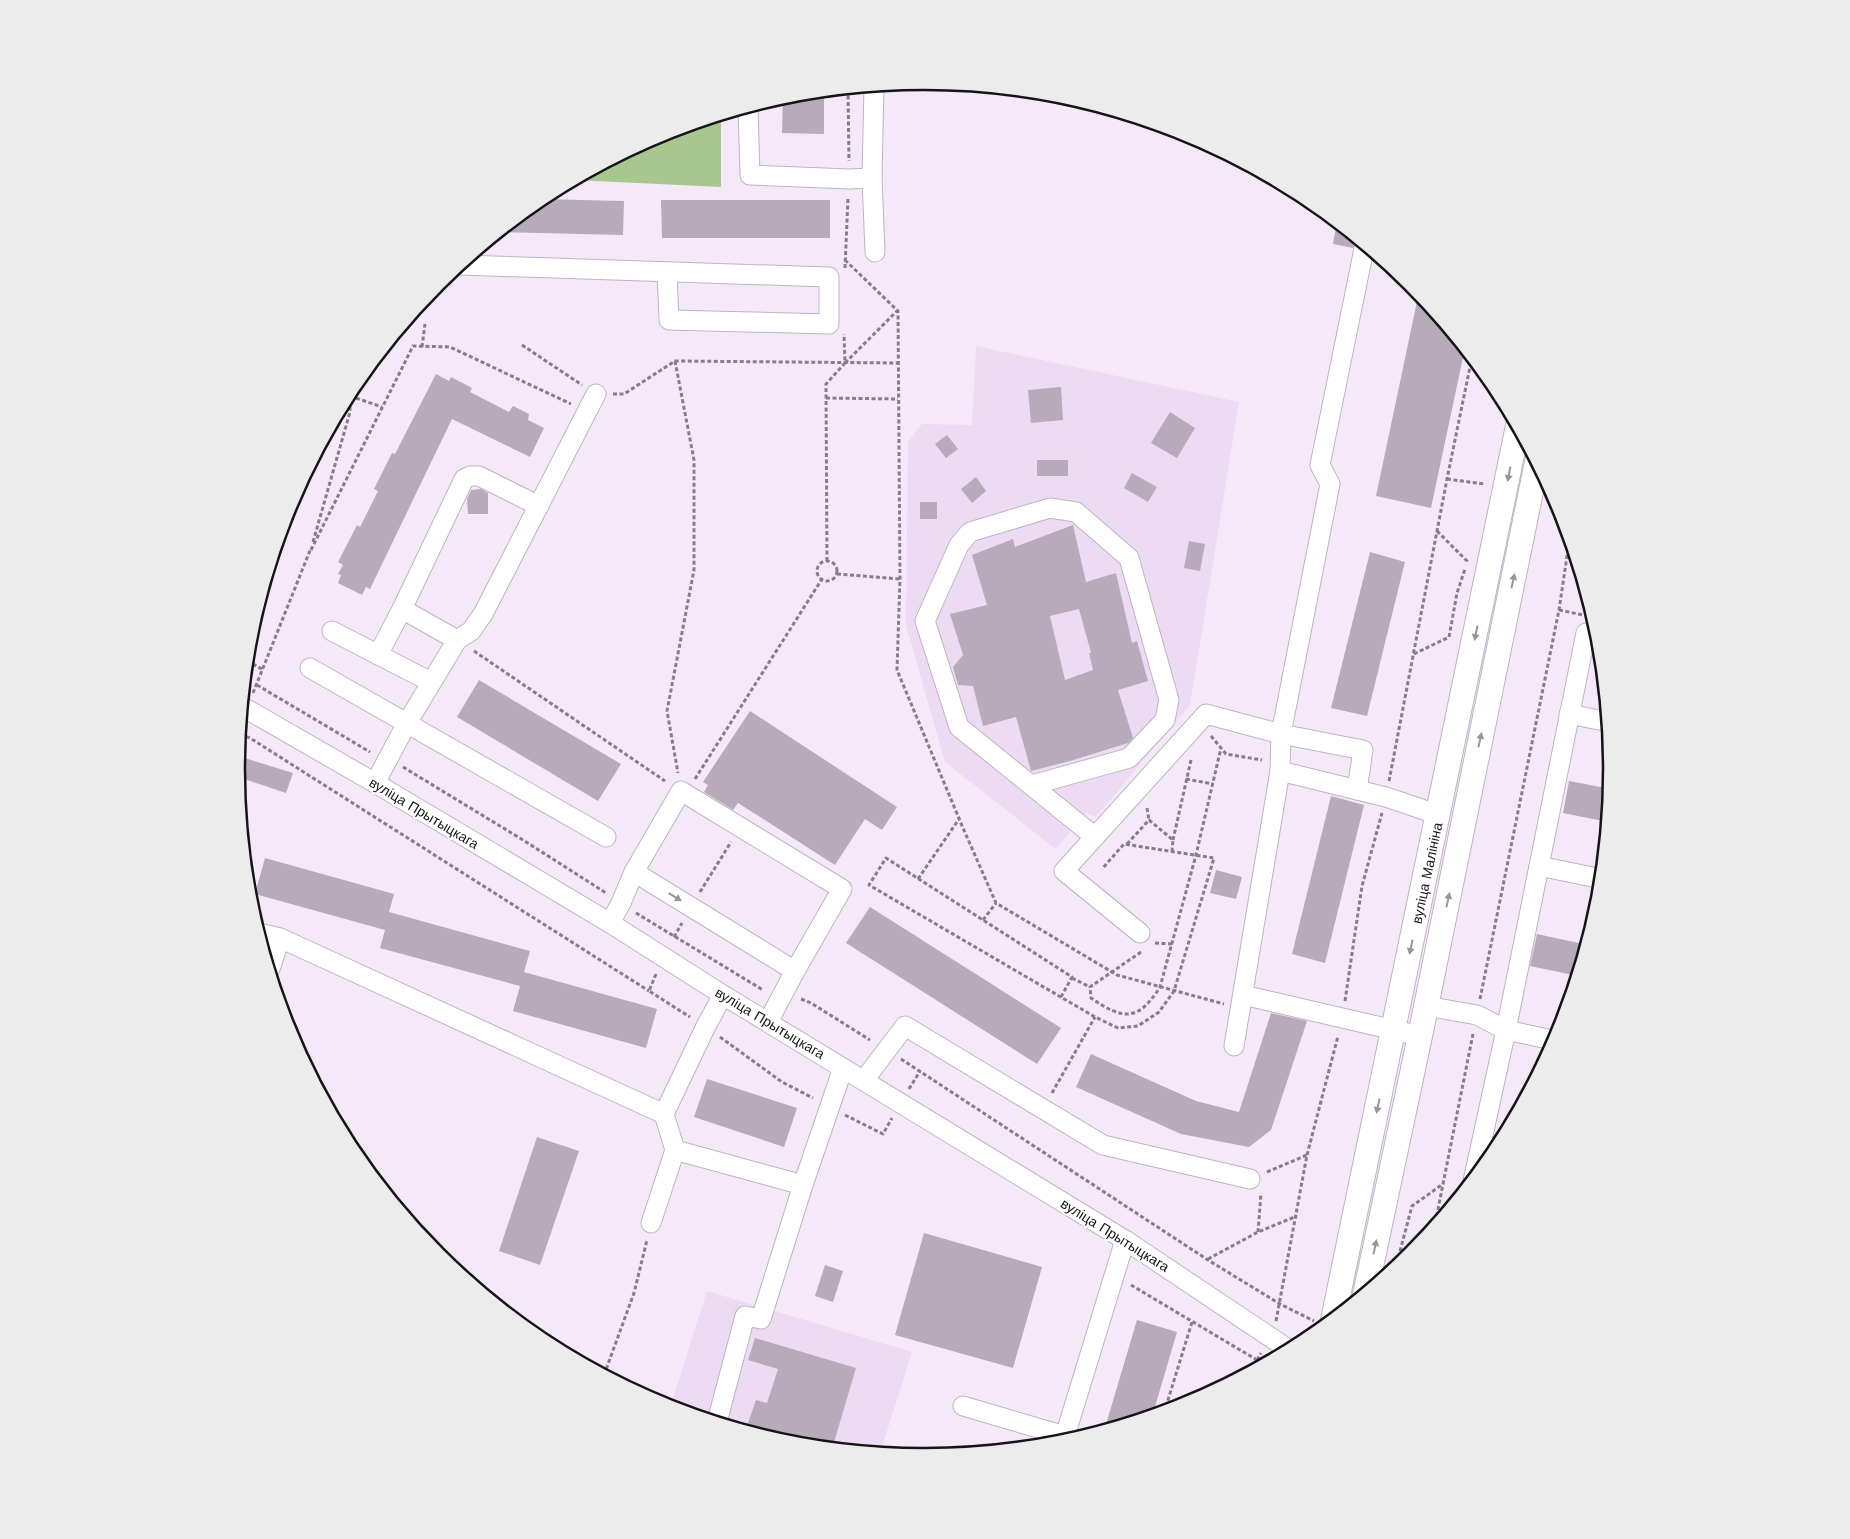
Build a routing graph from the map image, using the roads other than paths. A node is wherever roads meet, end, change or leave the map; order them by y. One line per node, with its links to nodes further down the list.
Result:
1 (874, 92): 3 (street)
2 (748, 113): 3 (street)
3 (872, 178): 5 (street)
4 (1364, 251): 23 (street)
5 (875, 252)
6 (470, 265): 7 (street)
7 (667, 272): 7 (street)
8 (596, 394): 11 (street)
9 (1516, 436): 28 (main road, вуліца Малініна, one-way to 28)
10 (1535, 471): 42 (main road, вуліца Малініна, one-way to 10)
11 (539, 506): 12 (street); 15 (street)
12 (402, 609): 15 (street); 16 (street)
13 (1586, 624): 20 (street)
14 (332, 631): 16 (street)
15 (457, 640): 18 (street)
16 (378, 656): 18 (street)
17 (310, 668): 22 (street)
18 (432, 682): 22 (street)
19 (248, 710): 25 (street, вуліца Прытыцкага)
20 (1569, 714): 21 (street); 31 (street)
21 (1603, 721)
22 (407, 723): 25 (street); 29 (street)
23 (1281, 734): 24 (street); 27 (street); 30 (street)
24 (1280, 771): 27 (street); 41 (street)
25 (375, 783): 34 (street, вуліца Прытыцкага)
26 (1032, 785): 26 (street); 30 (street)
27 (1356, 790): 28 (street)
28 (1438, 815): 44 (main road, вуліца Малініна, one-way to 44)
29 (606, 837)
30 (1095, 837): 35 (street)
31 (1539, 866): 33 (street); 45 (street)
32 (634, 872): 34 (street); 39 (street, one-way to 39); 39 (street)
33 (1595, 878)
34 (610, 923): 40 (street, вуліца Прытыцкага)
35 (1140, 933)
36 (267, 935): 37 (street)
37 (280, 938): 38 (street); 51 (street)
38 (273, 959)
39 (795, 971): 43 (street)
40 (723, 995): 43 (street, вуліца Прытыцкага); 51 (street)
41 (1242, 1002): 44 (street); 48 (street)
42 (1426, 1006): 45 (street); 46 (main road, вуліца Малініна)
43 (768, 1022): 49 (street, вуліца Прытыцкага)
44 (1394, 1030): 46 (street); 59 (main road, вуліца Малініна, one-way to 59)
45 (1506, 1030): 47 (street); 53 (street)
46 (1420, 1036): 58 (main road, вуліца Малініна, one-way to 46)
47 (1549, 1039)
48 (1234, 1046)
49 (844, 1068): 50 (street, вуліца Прытыцкага); 55 (street)
50 (864, 1080): 54 (street); 57 (street, вуліца Прытыцкага)
51 (664, 1114): 52 (street)
52 (675, 1150): 55 (street); 56 (street)
53 (1476, 1166)
54 (1256, 1177)
55 (803, 1185): 62 (street)
56 (651, 1223)
57 (1125, 1240): 60 (street, вуліца Прытыцкага); 63 (street)
58 (1367, 1285)
59 (1327, 1317)
60 (1284, 1346)
61 (963, 1406): 64 (street)
62 (718, 1417)
63 (1066, 1434)
64 (1062, 1435)

